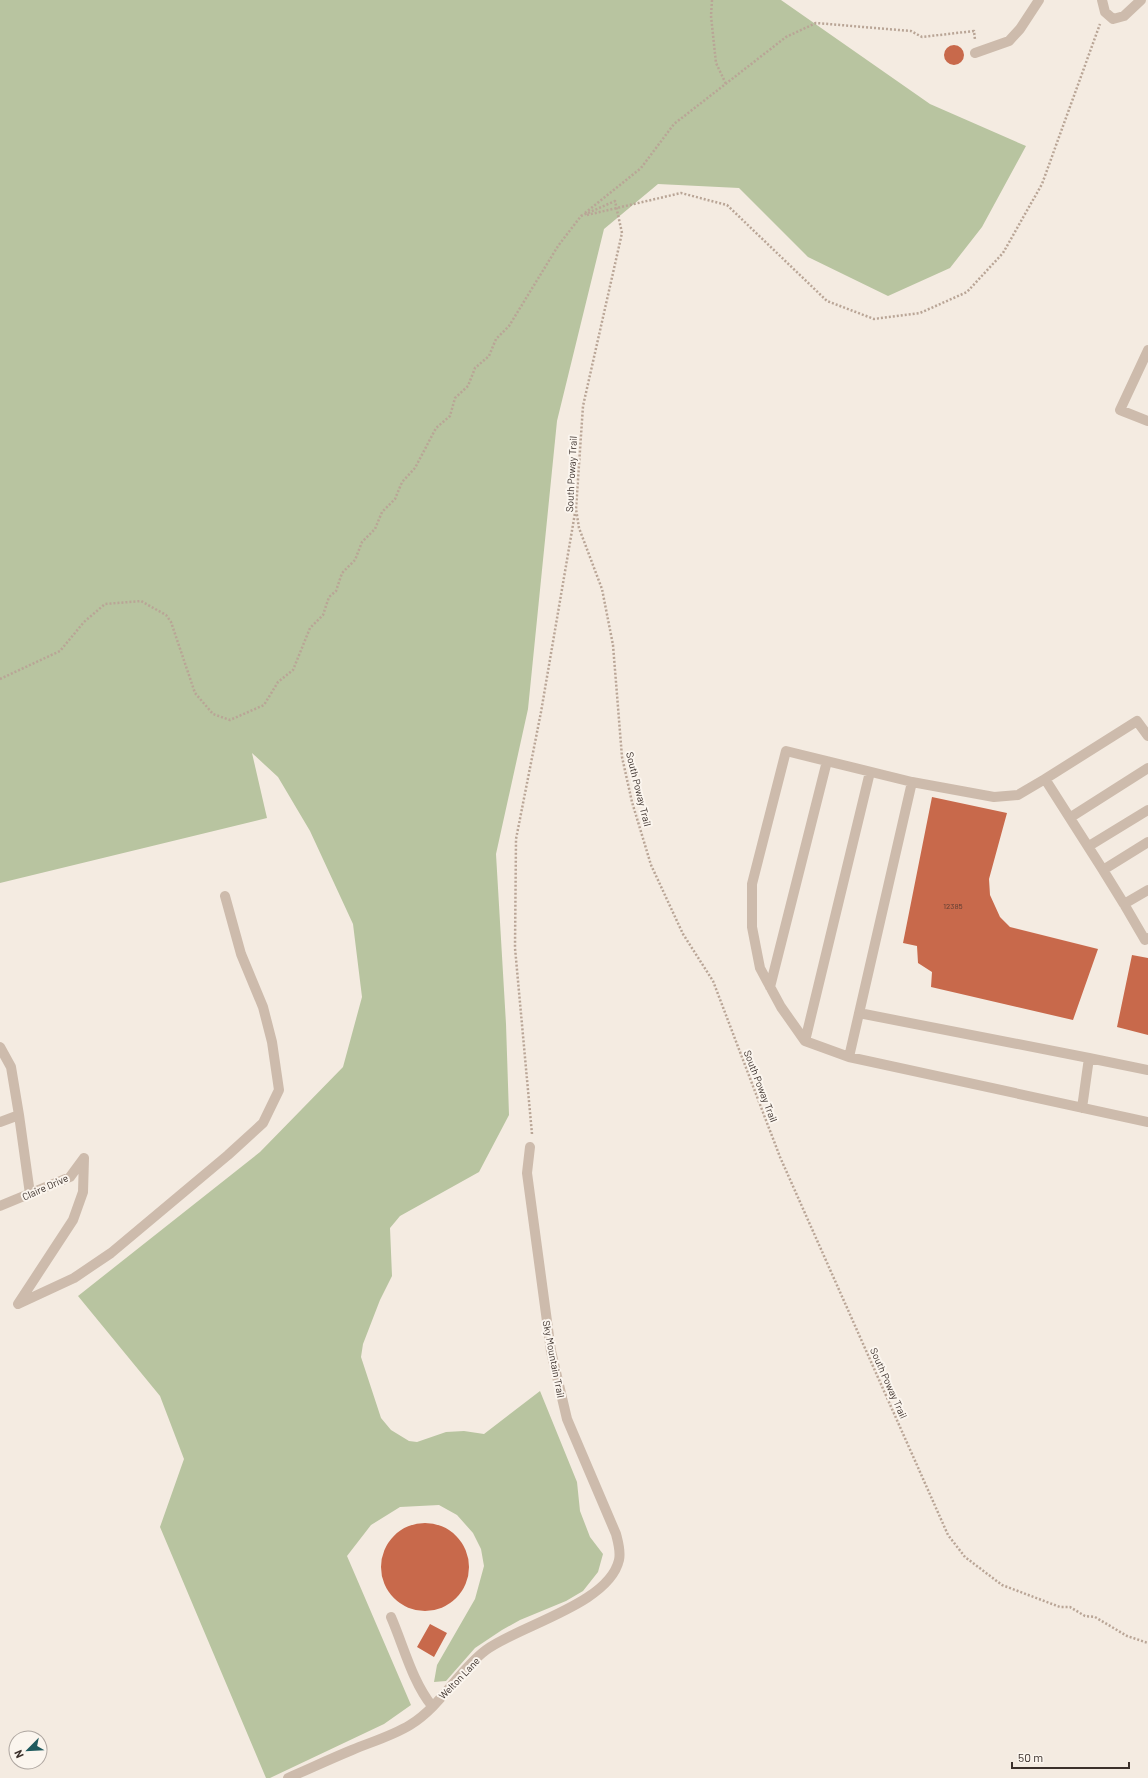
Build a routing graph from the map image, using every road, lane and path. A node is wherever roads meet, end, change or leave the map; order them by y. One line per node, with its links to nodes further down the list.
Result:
1 (712, 0): 7 (path)
2 (1039, 0): 6 (street)
3 (1102, 0): 5 (street)
4 (1141, 0): 5 (street)
5 (1104, 12): 8 (path)
6 (975, 52): 7 (path)
7 (726, 84): 9 (path)
8 (616, 208): 9 (path); 9 (path); 12 (path, South Poway Trail)
9 (581, 216): 13 (path)
10 (1148, 350): 11 (street)
11 (1148, 422)
12 (576, 509): 40 (path); 46 (path, South Poway Trail)
13 (0, 679)
14 (1148, 736): 18 (street)
15 (827, 761): 17 (street); 29 (street); 29 (street)
16 (1148, 768): 21 (street)
17 (870, 772): 19 (street); 31 (street)
18 (1045, 779): 19 (street); 21 (street)
19 (912, 782): 30 (street)
20 (1148, 810): 23 (street)
21 (1071, 817): 23 (street)
22 (1148, 842): 24 (street)
23 (1089, 846): 24 (street)
24 (1103, 870): 27 (street)
25 (1148, 890): 27 (street)
26 (225, 896): 42 (street, Claire Drive)
27 (1124, 904): 28 (street)
28 (1148, 938)
29 (770, 987): 31 (street)
30 (859, 1012): 33 (street); 34 (street)
31 (805, 1041): 33 (street)
32 (0, 1047): 37 (street)
33 (849, 1057): 36 (street)
34 (1089, 1058): 35 (street); 36 (street)
35 (1148, 1070)
36 (1082, 1108): 39 (street)
37 (19, 1115): 38 (street); 42 (street)
38 (0, 1122)
39 (1148, 1122)
40 (532, 1134)
41 (530, 1147): 44 (street, Sky Mountain Trail)
42 (30, 1194): 43 (street, Claire Drive)
43 (0, 1206)
44 (619, 1562): 47 (street, Welton Lane)
45 (391, 1617): 47 (street)
46 (1148, 1643)
47 (432, 1706): 48 (street, Welton Lane)
48 (288, 1778)

